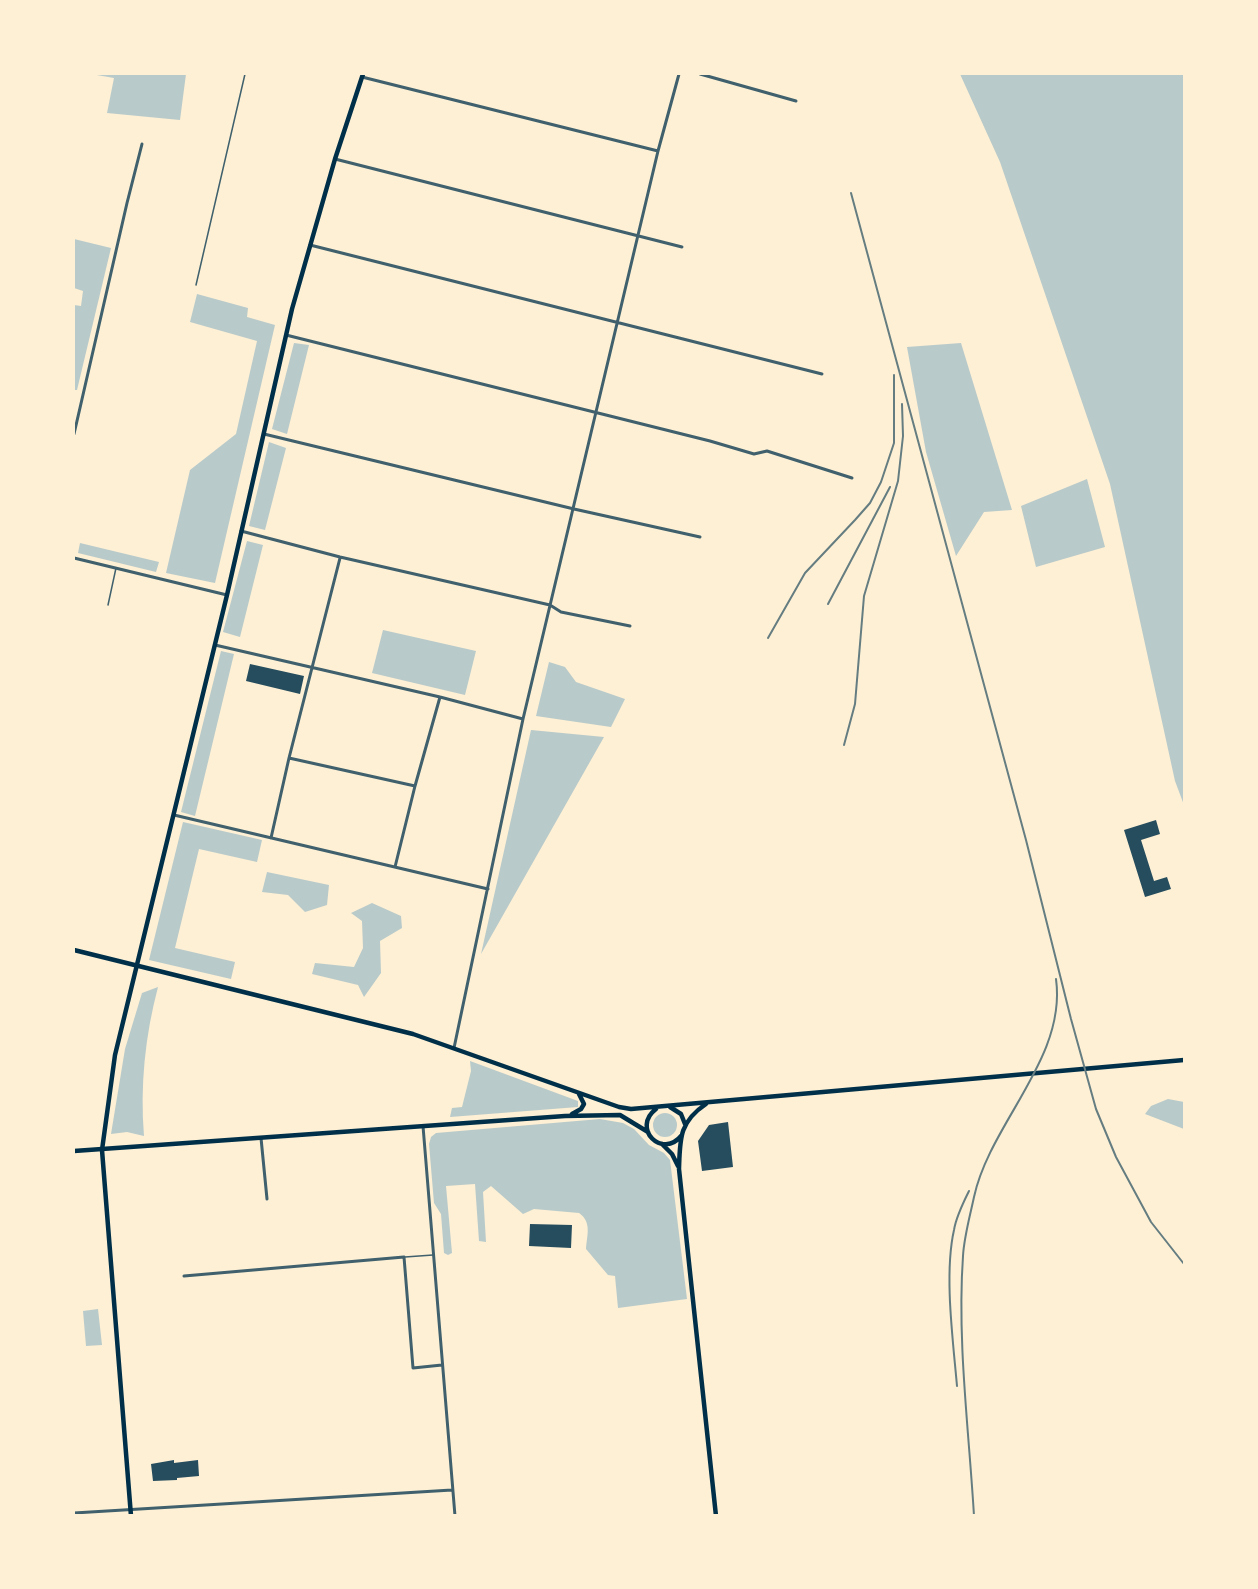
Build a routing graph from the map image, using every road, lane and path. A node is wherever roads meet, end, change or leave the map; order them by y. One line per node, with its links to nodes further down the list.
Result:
1 (245, 74): 12 (lane)
2 (679, 74): 7 (street)
3 (700, 74): 5 (street)
4 (362, 75): 7 (street); 8 (main road)
5 (796, 101)
6 (142, 144): 17 (street)
7 (658, 151): 9 (street)
8 (335, 159): 9 (street); 10 (main road)
9 (638, 236): 11 (street); 13 (street)
10 (310, 245): 13 (street); 14 (main road)
11 (682, 247)
12 (196, 285)
13 (618, 321): 15 (street); 16 (street)
14 (286, 335): 16 (street); 18 (main road)
15 (822, 374)
16 (596, 413): 19 (street); 20 (street)
17 (74, 434)
18 (264, 434): 20 (street); 21 (main road)
19 (852, 478)
20 (574, 509): 22 (street); 28 (street)
21 (241, 531): 23 (street); 26 (main road)
22 (700, 537)
23 (340, 557): 28 (street); 31 (street)
24 (74, 558): 25 (street)
25 (116, 568): 26 (street); 27 (lane)
26 (227, 595): 30 (main road)
27 (108, 605)
28 (550, 605): 29 (street); 33 (street)
29 (630, 626)
30 (214, 644): 31 (street); 36 (main road)
31 (313, 667): 32 (street); 34 (street)
32 (440, 697): 33 (street); 35 (street)
33 (523, 719): 39 (street)
34 (289, 758): 35 (street); 37 (street)
35 (415, 786): 38 (street)
36 (174, 815): 37 (street); 41 (main road)
37 (271, 838): 38 (street)
38 (395, 867): 39 (street)
39 (488, 889): 42 (street)
40 (74, 950): 41 (main road)
41 (137, 965): 42 (main road); 57 (main road)
42 (454, 1048): 44 (main road)
43 (1185, 1060): 46 (main road)
44 (578, 1092): 45 (main road); 49 (main road)
45 (605, 1102): 48 (main road); 50 (main road)
46 (708, 1102): 47 (main road); 51 (main road)
47 (668, 1106): 48 (main road); 51 (main road)
48 (658, 1108): 53 (main road)
49 (570, 1116): 50 (main road); 52 (main road)
50 (628, 1119): 53 (main road)
51 (685, 1124): 54 (main road)
52 (423, 1126): 55 (main road); 61 (street)
53 (648, 1132): 56 (main road)
54 (682, 1135): 56 (main road); 59 (main road)
55 (261, 1138): 57 (main road); 60 (street)
56 (662, 1144): 59 (main road)
57 (102, 1150): 58 (main road); 66 (main road)
58 (74, 1152)
59 (680, 1169): 70 (main road)
60 (267, 1199)
61 (434, 1255): 62 (lane); 64 (street)
62 (404, 1257): 63 (street); 64 (street)
63 (184, 1276)
64 (442, 1365): 65 (street)
65 (452, 1490): 66 (street); 69 (street)
66 (131, 1509): 67 (street); 68 (main road)
67 (74, 1512)
68 (131, 1515)
69 (454, 1515)
70 (716, 1515)

